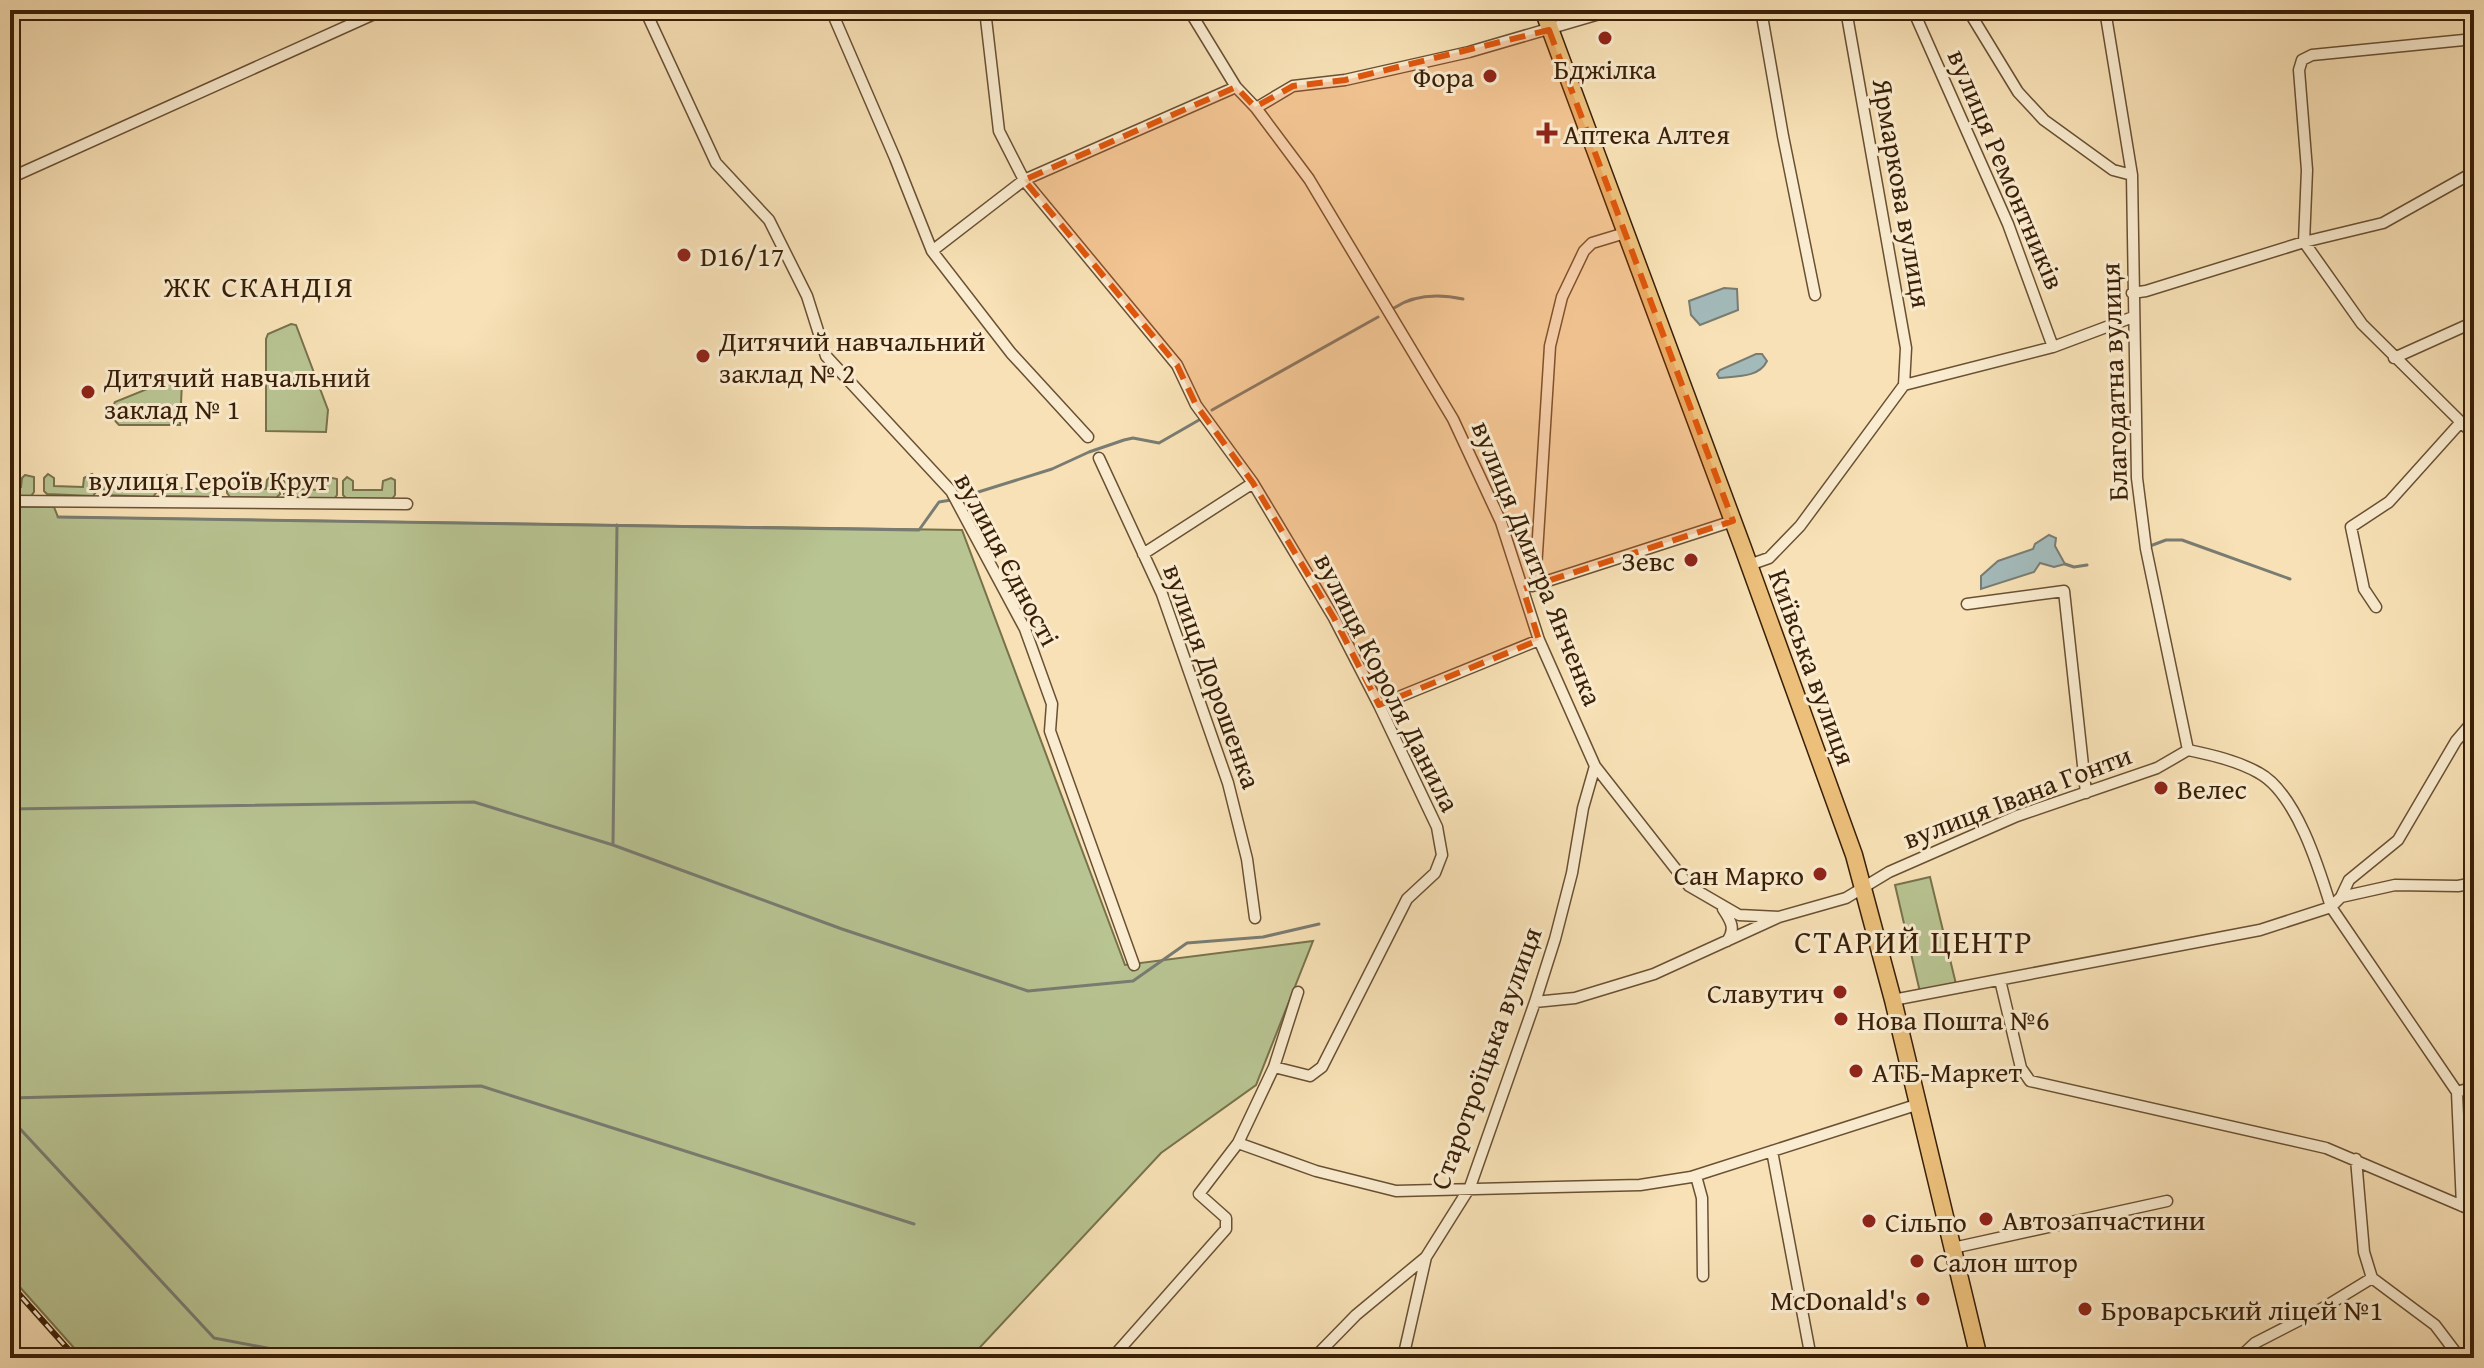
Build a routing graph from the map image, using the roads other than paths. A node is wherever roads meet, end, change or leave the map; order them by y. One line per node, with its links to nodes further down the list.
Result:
1 (383, 10): 19 (street)
2 (645, 10): 59 (street, вулиця Єдності)
3 (831, 10): 23 (street)
4 (985, 10): 20 (street, вулиця Короля Данила)
5 (1189, 10): 15 (street, вулиця Дмитра Янченка)
6 (1543, 10): 13 (main road, Київська вулиця)
7 (1613, 10): 13 (street)
8 (1761, 10): 25 (street)
9 (1846, 10): 30 (street, Ярмаркова вулиця)
10 (1913, 10): 28 (street, вулиця Ремонтників)
11 (1968, 10): 18 (street)
12 (2105, 10): 18 (street, Благодатна вулиця)
13 (1549, 30): 16 (street); 21 (main road, Київська вулиця)
14 (2474, 39): 22 (street)
15 (1236, 87): 16 (street, вулиця Дмитра Янченка); 20 (street)
16 (1256, 108): 42 (street, вулиця Дмитра Янченка)
17 (2474, 172): 22 (street)
18 (2132, 175): 24 (street, Благодатна вулиця)
19 (10, 178)
20 (1024, 180): 23 (street); 35 (street, вулиця Короля Данила)
21 (1625, 233): 38 (main road, Київська вулиця); 41 (street)
22 (2304, 242): 24 (street); 29 (street)
23 (932, 251): 33 (street)
24 (2132, 293): 26 (street, Благодатна вулиця)
25 (1815, 295)
26 (2133, 317): 28 (street); 48 (street, Благодатна вулиця)
27 (2474, 322): 29 (street)
28 (2053, 347): 30 (street)
29 (2394, 358): 31 (street)
30 (1904, 385): 40 (street)
31 (2460, 423): 32 (street); 44 (street)
32 (2474, 435)
33 (1088, 437)
34 (1099, 458): 39 (street, вулиця Дорошенка)
35 (1253, 483): 39 (street); 46 (street, вулиця Короля Данила)
36 (10, 501): 37 (street, вулиця Героїв Крут)
37 (407, 504)
38 (1733, 521): 40 (main road, Київська вулиця); 41 (street)
39 (1143, 554): 57 (street, вулиця Дорошенка)
40 (1749, 565): 52 (main road, Київська вулиця)
41 (1535, 585): 42 (street)
42 (1523, 589): 45 (street, вулиця Дмитра Янченка)
43 (1967, 604): 50 (street)
44 (2376, 607)
45 (1539, 640): 46 (street); 49 (street, вулиця Дмитра Янченка)
46 (1379, 705): 64 (street, вулиця Короля Данила)
47 (2474, 720): 53 (street)
48 (2188, 750): 50 (street, вулиця Івана Гонти); 55 (street)
49 (1595, 766): 54 (street, вулиця Дмитра Янченка); 63 (street, Старотроїцька вулиця)
50 (2086, 793): 52 (street, вулиця Івана Гонти)
51 (2474, 883): 53 (street)
52 (1864, 887): 56 (street, вулиця Івана Гонти); 62 (main road, Київська вулиця)
53 (2341, 897): 55 (street)
54 (1721, 906): 56 (street, вулиця Дмитра Янченка); 58 (street)
55 (2331, 907): 60 (street); 66 (street)
56 (1779, 917): 58 (street)
57 (1255, 918)
58 (1726, 943): 63 (street)
59 (1134, 965)
60 (2000, 980): 62 (street); 70 (street)
61 (1298, 992): 64 (street)
62 (1893, 1000): 67 (main road, Київська вулиця)
63 (1535, 1002): 72 (street, Старотроїцька вулиця)
64 (1274, 1067): 68 (street)
65 (2474, 1087): 66 (street)
66 (2457, 1092): 74 (street)
67 (1919, 1104): 69 (street); 76 (main road, Київська вулиця)
68 (1238, 1143): 72 (street); 80 (street)
69 (1772, 1151): 71 (street); 83 (street)
70 (2356, 1159): 74 (street); 79 (street)
71 (1696, 1176): 72 (street); 78 (street)
72 (1470, 1187): 77 (street, Старотроїцька вулиця)
73 (2167, 1201): 76 (street)
74 (2462, 1206): 75 (street)
75 (2474, 1211)
76 (1953, 1248): 84 (main road, Київська вулиця)
77 (1426, 1257): 81 (street); 82 (street, Старотроїцька вулиця)
78 (1703, 1276)
79 (2372, 1278): 85 (street); 86 (street)
80 (1112, 1358)
81 (1314, 1358)
82 (1403, 1358)
83 (1811, 1358)
84 (1979, 1358)
85 (2239, 1358)
86 (2460, 1358)

